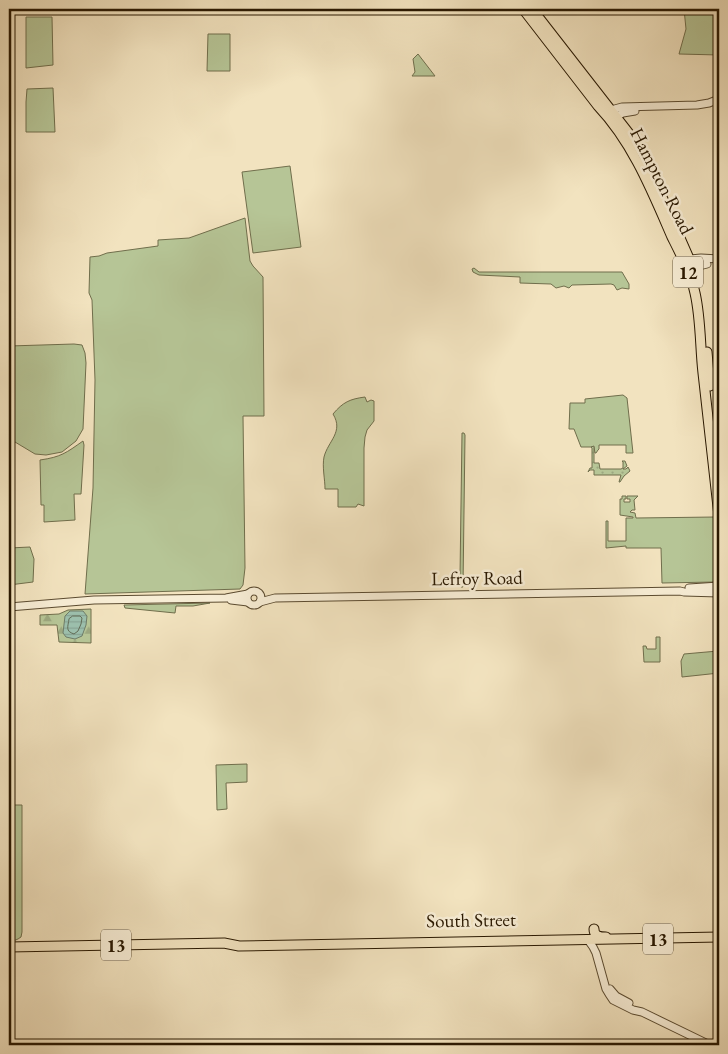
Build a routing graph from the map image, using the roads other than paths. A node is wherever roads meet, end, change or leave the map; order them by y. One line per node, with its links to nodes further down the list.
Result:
1 (523, 9): 5 (main road, Hampton Road / 12)
2 (532, 9): 5 (main road, Hampton Road / 12)
3 (719, 99): 5 (street)
4 (719, 104): 5 (street)
5 (611, 115): 7 (main road, Hampton Road / 12)
6 (719, 260): 7 (street); 8 (street)
7 (688, 262): 8 (street); 9 (main road, Hampton Road / 12); 11 (main road, Hampton Road / 12)
8 (707, 264): 9 (street)
9 (696, 278): 10 (main road, Hampton Road / 12)
10 (719, 466)
11 (719, 516)
12 (719, 586): 13 (street, Lefroy Road)
13 (680, 591): 14 (street, Lefroy Road); 17 (street, Lefroy Road)
14 (719, 592)
15 (259, 594): 16 (street, Lefroy Road); 17 (street, Lefroy Road); 18 (street)
16 (248, 598): 18 (street, Lefroy Road); 19 (street, Lefroy Road); 20 (street, Lefroy Road)
17 (275, 598): 18 (street, Lefroy Road)
18 (260, 602)
19 (9, 607)
20 (9, 611)
21 (719, 932): 22 (main road, South Street / 13)
22 (596, 934): 23 (main road, South Street / 13); 24 (main road, South Street / 13); 24 (main road, South Street / 13); 26 (street)
23 (719, 937)
24 (224, 943): 25 (main road, South Street / 13)
25 (9, 947)
26 (710, 1045)

